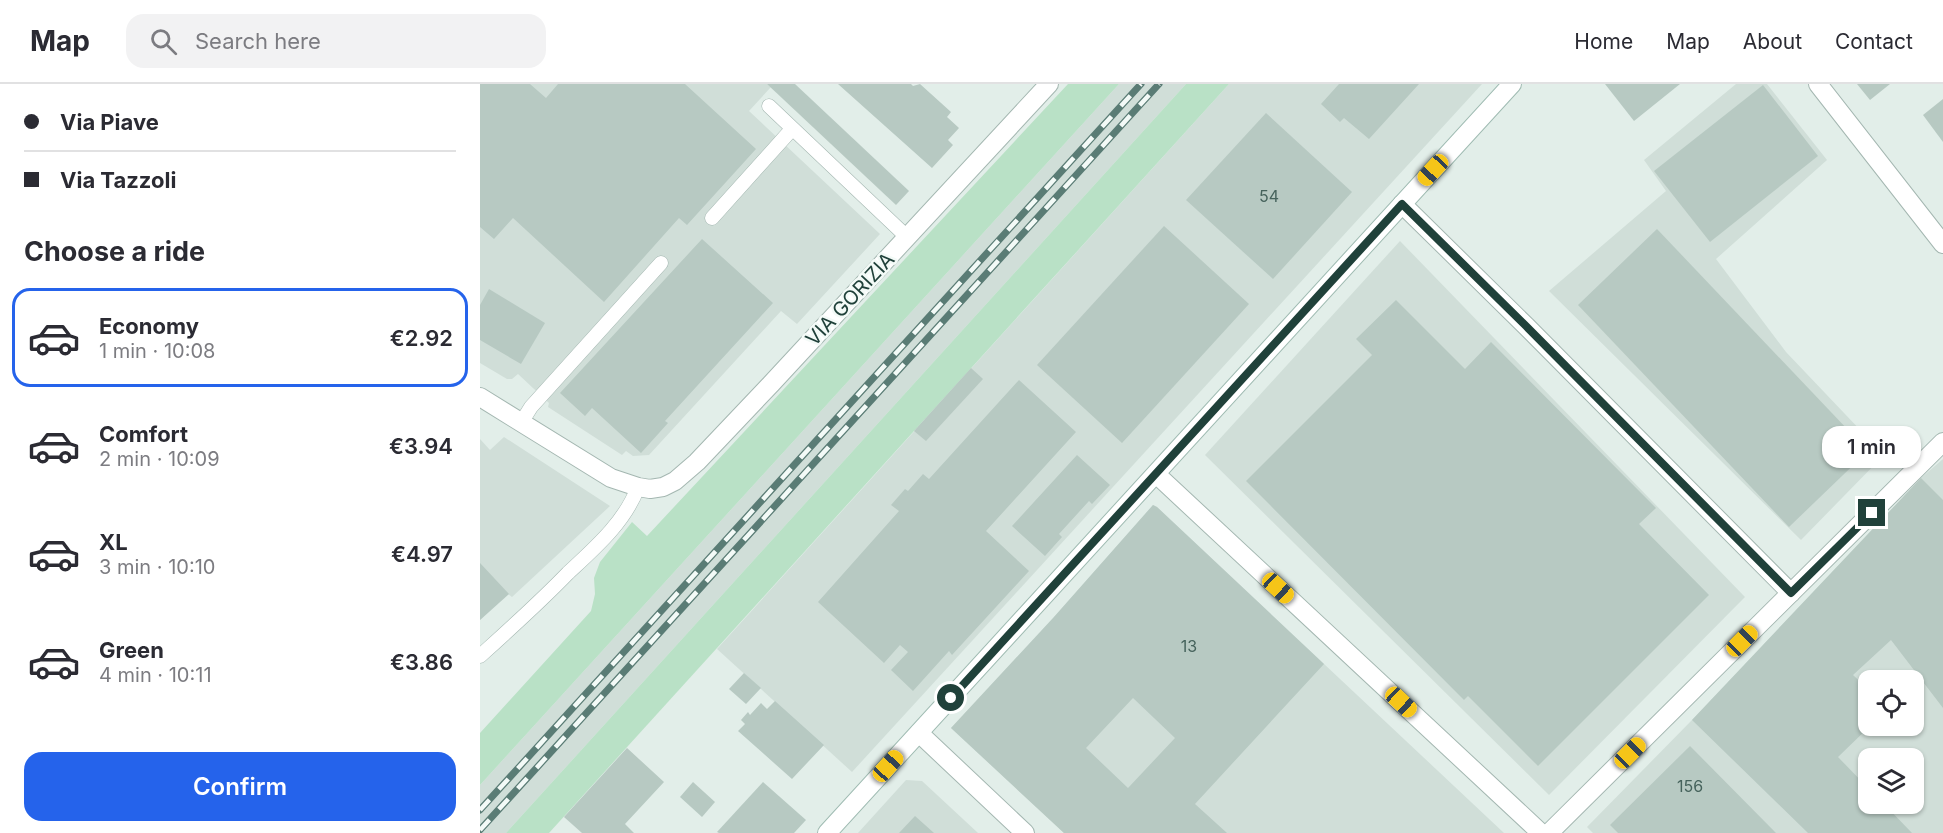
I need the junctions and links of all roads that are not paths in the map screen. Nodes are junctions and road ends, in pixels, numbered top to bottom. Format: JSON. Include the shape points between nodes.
{"nodes":[{"id":1,"x":1049,"y":84,"type":"edge"},
{"id":2,"x":1512,"y":84,"type":"edge"},
{"id":3,"x":1818,"y":84,"type":"edge"},
{"id":4,"x":769,"y":106,"type":"dead end"},
{"id":5,"x":792,"y":129,"type":"junction"},
{"id":6,"x":1402,"y":204,"type":"junction"},
{"id":7,"x":712,"y":218,"type":"dead end"},
{"id":8,"x":907,"y":237,"type":"junction"},
{"id":9,"x":1943,"y":244,"type":"edge"},
{"id":10,"x":661,"y":263,"type":"dead end"},
{"id":11,"x":480,"y":397,"type":"edge"},
{"id":12,"x":521,"y":423,"type":"junction"},
{"id":13,"x":1943,"y":442,"type":"edge"},
{"id":14,"x":1156,"y":474,"type":"junction"},
{"id":15,"x":638,"y":487,"type":"junction"},
{"id":16,"x":1791,"y":593,"type":"junction"},
{"id":17,"x":480,"y":656,"type":"edge"},
{"id":18,"x":919,"y":733,"type":"junction"},
{"id":19,"x":827,"y":833,"type":"edge"},
{"id":20,"x":1025,"y":833,"type":"edge"},
{"id":21,"x":1541,"y":833,"type":"edge"},
{"id":22,"x":1549,"y":833,"type":"edge"}],
"edges":[{"from":1,"to":8,"type":"street","name":"VIA GORIZIA"},
{"from":2,"to":6,"type":"street"},
{"from":3,"to":9,"type":"street"},
{"from":4,"to":5,"type":"lane"},
{"from":5,"to":7,"type":"lane"},
{"from":5,"to":8,"type":"lane"},
{"from":6,"to":14,"type":"street"},
{"from":6,"to":16,"type":"street"},
{"from":8,"to":15,"type":"street","name":"VIA GORIZIA","via":[[685,474],[663,487]]},
{"from":10,"to":12,"type":"lane","via":[[531,407]]},
{"from":11,"to":12,"type":"street"},
{"from":12,"to":15,"type":"street","via":[[596,471]]},
{"from":13,"to":16,"type":"street"},
{"from":14,"to":18,"type":"street"},
{"from":14,"to":21,"type":"street"},
{"from":15,"to":17,"type":"lane","via":[[612,529]]},
{"from":16,"to":22,"type":"street"},
{"from":18,"to":19,"type":"street"},
{"from":18,"to":20,"type":"street"}]}
